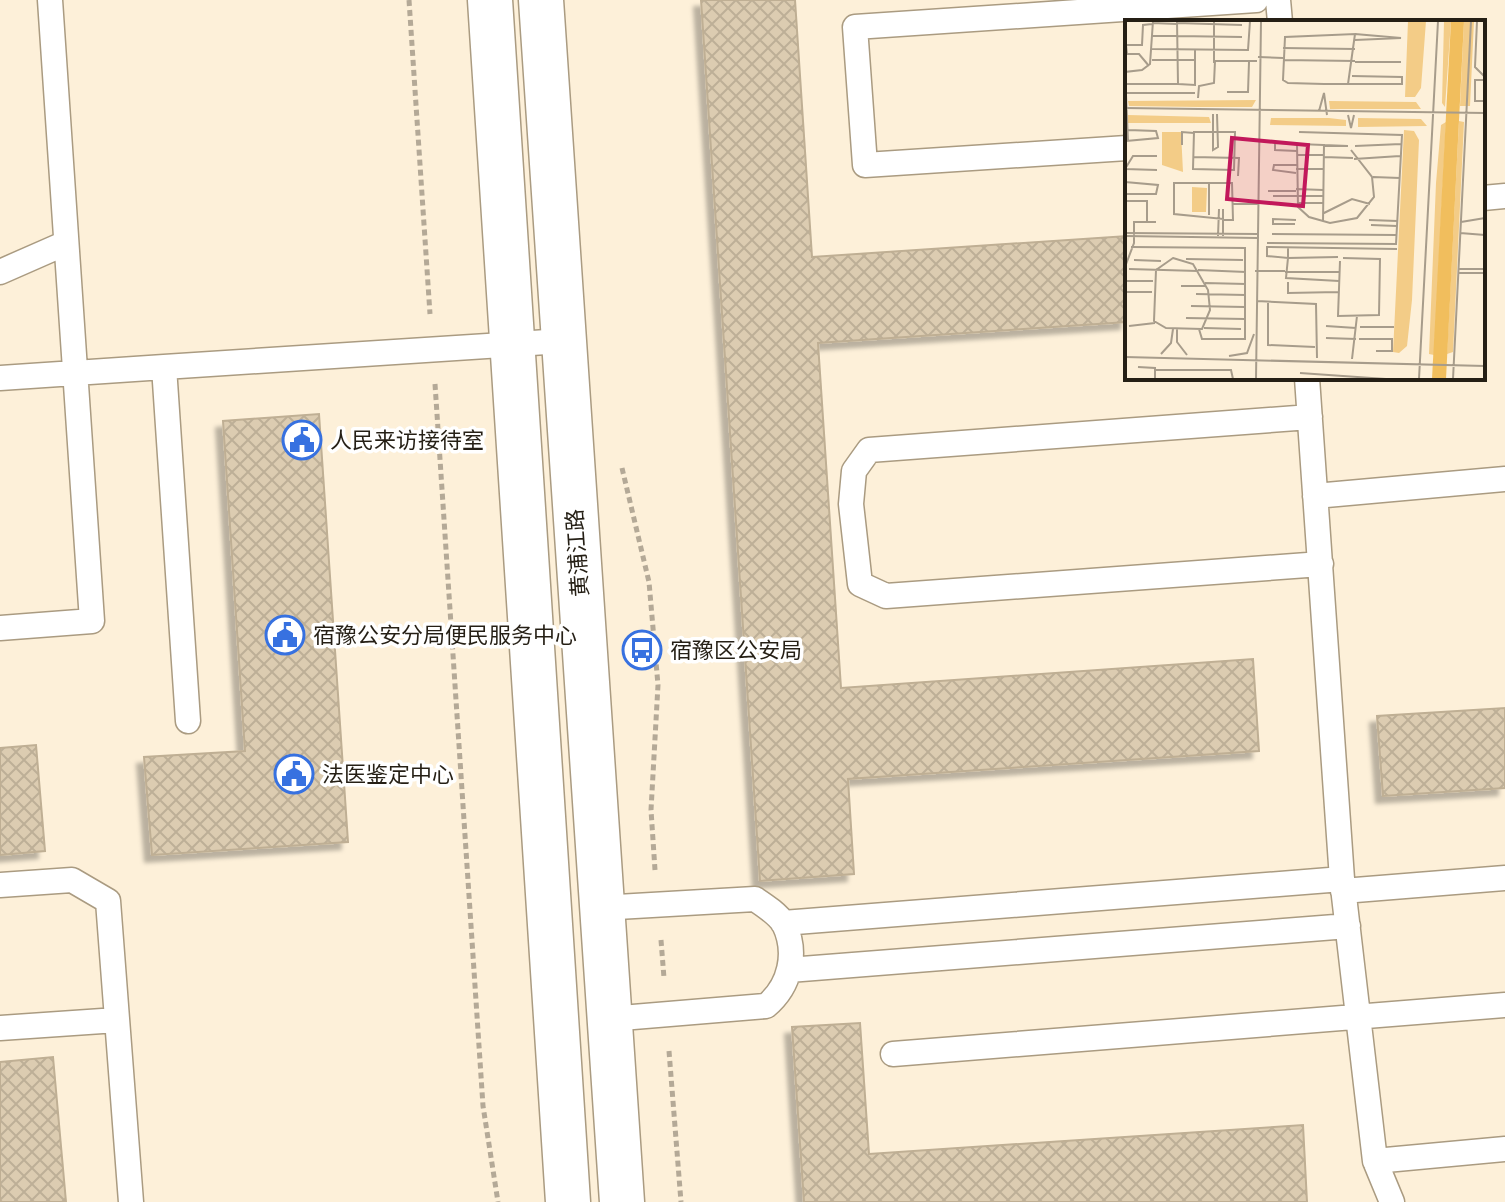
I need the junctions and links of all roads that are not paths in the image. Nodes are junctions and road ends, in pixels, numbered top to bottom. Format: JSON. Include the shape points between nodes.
{"nodes":[{"id":1,"x":50,"y":0,"type":"edge"},
{"id":2,"x":490,"y":0,"type":"edge"},
{"id":3,"x":541,"y":0,"type":"edge"},
{"id":4,"x":1256,"y":0,"type":"edge"},
{"id":5,"x":1278,"y":0,"type":"edge"},
{"id":6,"x":1280,"y":20,"type":"edge"},
{"id":7,"x":1125,"y":148,"type":"edge"},
{"id":8,"x":1505,"y":196,"type":"edge"},
{"id":9,"x":1485,"y":198,"type":"edge"},
{"id":10,"x":66,"y":243,"type":"junction"},
{"id":11,"x":0,"y":272,"type":"edge"},
{"id":12,"x":563,"y":341,"type":"junction"},
{"id":13,"x":512,"y":345,"type":"junction"},
{"id":14,"x":164,"y":367,"type":"junction"},
{"id":15,"x":75,"y":374,"type":"junction"},
{"id":16,"x":0,"y":378,"type":"edge"},
{"id":17,"x":1307,"y":380,"type":"edge"},
{"id":18,"x":1310,"y":417,"type":"junction"},
{"id":19,"x":1505,"y":479,"type":"edge"},
{"id":20,"x":1315,"y":496,"type":"junction"},
{"id":21,"x":1321,"y":564,"type":"junction"},
{"id":22,"x":0,"y":628,"type":"edge"},
{"id":23,"x":188,"y":721,"type":"dead end"},
{"id":24,"x":1505,"y":878,"type":"edge"},
{"id":25,"x":0,"y":885,"type":"edge"},
{"id":26,"x":1343,"y":885,"type":"junction"},
{"id":27,"x":600,"y":908,"type":"junction"},
{"id":28,"x":783,"y":923,"type":"junction"},
{"id":29,"x":1348,"y":926,"type":"junction"},
{"id":30,"x":789,"y":970,"type":"junction"},
{"id":31,"x":1505,"y":1005,"type":"edge"},
{"id":32,"x":1358,"y":1016,"type":"junction"},
{"id":33,"x":609,"y":1019,"type":"junction"},
{"id":34,"x":117,"y":1020,"type":"junction"},
{"id":35,"x":0,"y":1028,"type":"edge"},
{"id":36,"x":893,"y":1054,"type":"dead end"},
{"id":37,"x":1505,"y":1149,"type":"edge"},
{"id":38,"x":1375,"y":1161,"type":"junction"},
{"id":39,"x":131,"y":1202,"type":"edge"},
{"id":40,"x":568,"y":1202,"type":"edge"},
{"id":41,"x":622,"y":1202,"type":"edge"},
{"id":42,"x":1392,"y":1202,"type":"edge"}],
"edges":[{"from":1,"to":10,"type":"lane"},
{"from":2,"to":13,"type":"street"},
{"from":3,"to":12,"type":"street","name":"黄浦江路"},
{"from":4,"to":7,"type":"lane","via":[[855,27],[865,165]]},
{"from":5,"to":6,"type":"lane"},
{"from":8,"to":9,"type":"lane"},
{"from":10,"to":11,"type":"lane"},
{"from":10,"to":15,"type":"lane"},
{"from":12,"to":13,"type":"lane"},
{"from":12,"to":27,"type":"street","name":"黄浦江路"},
{"from":13,"to":14,"type":"lane"},
{"from":13,"to":40,"type":"street"},
{"from":14,"to":15,"type":"lane"},
{"from":14,"to":23,"type":"lane"},
{"from":15,"to":16,"type":"lane"},
{"from":15,"to":22,"type":"lane","via":[[92,621]]},
{"from":17,"to":18,"type":"lane"},
{"from":18,"to":20,"type":"lane"},
{"from":18,"to":21,"type":"lane","via":[[869,450],[854,471],[854,555],[860,584],[886,596]]},
{"from":19,"to":20,"type":"lane"},
{"from":20,"to":21,"type":"lane"},
{"from":21,"to":26,"type":"lane"},
{"from":24,"to":26,"type":"lane"},
{"from":25,"to":34,"type":"lane","via":[[72,880],[108,901]]},
{"from":26,"to":28,"type":"lane"},
{"from":26,"to":29,"type":"lane"},
{"from":27,"to":28,"type":"lane","via":[[755,899]]},
{"from":27,"to":33,"type":"street","name":"黄浦江路"},
{"from":28,"to":30,"type":"lane","via":[[791,954]]},
{"from":29,"to":30,"type":"lane"},
{"from":29,"to":32,"type":"lane"},
{"from":30,"to":33,"type":"lane","via":[[787,982],[766,1006]]},
{"from":31,"to":32,"type":"lane"},
{"from":32,"to":36,"type":"lane"},
{"from":32,"to":38,"type":"lane"},
{"from":33,"to":41,"type":"street","name":"黄浦江路"},
{"from":34,"to":35,"type":"lane"},
{"from":34,"to":39,"type":"lane"},
{"from":37,"to":38,"type":"lane"},
{"from":38,"to":42,"type":"lane"}]}
